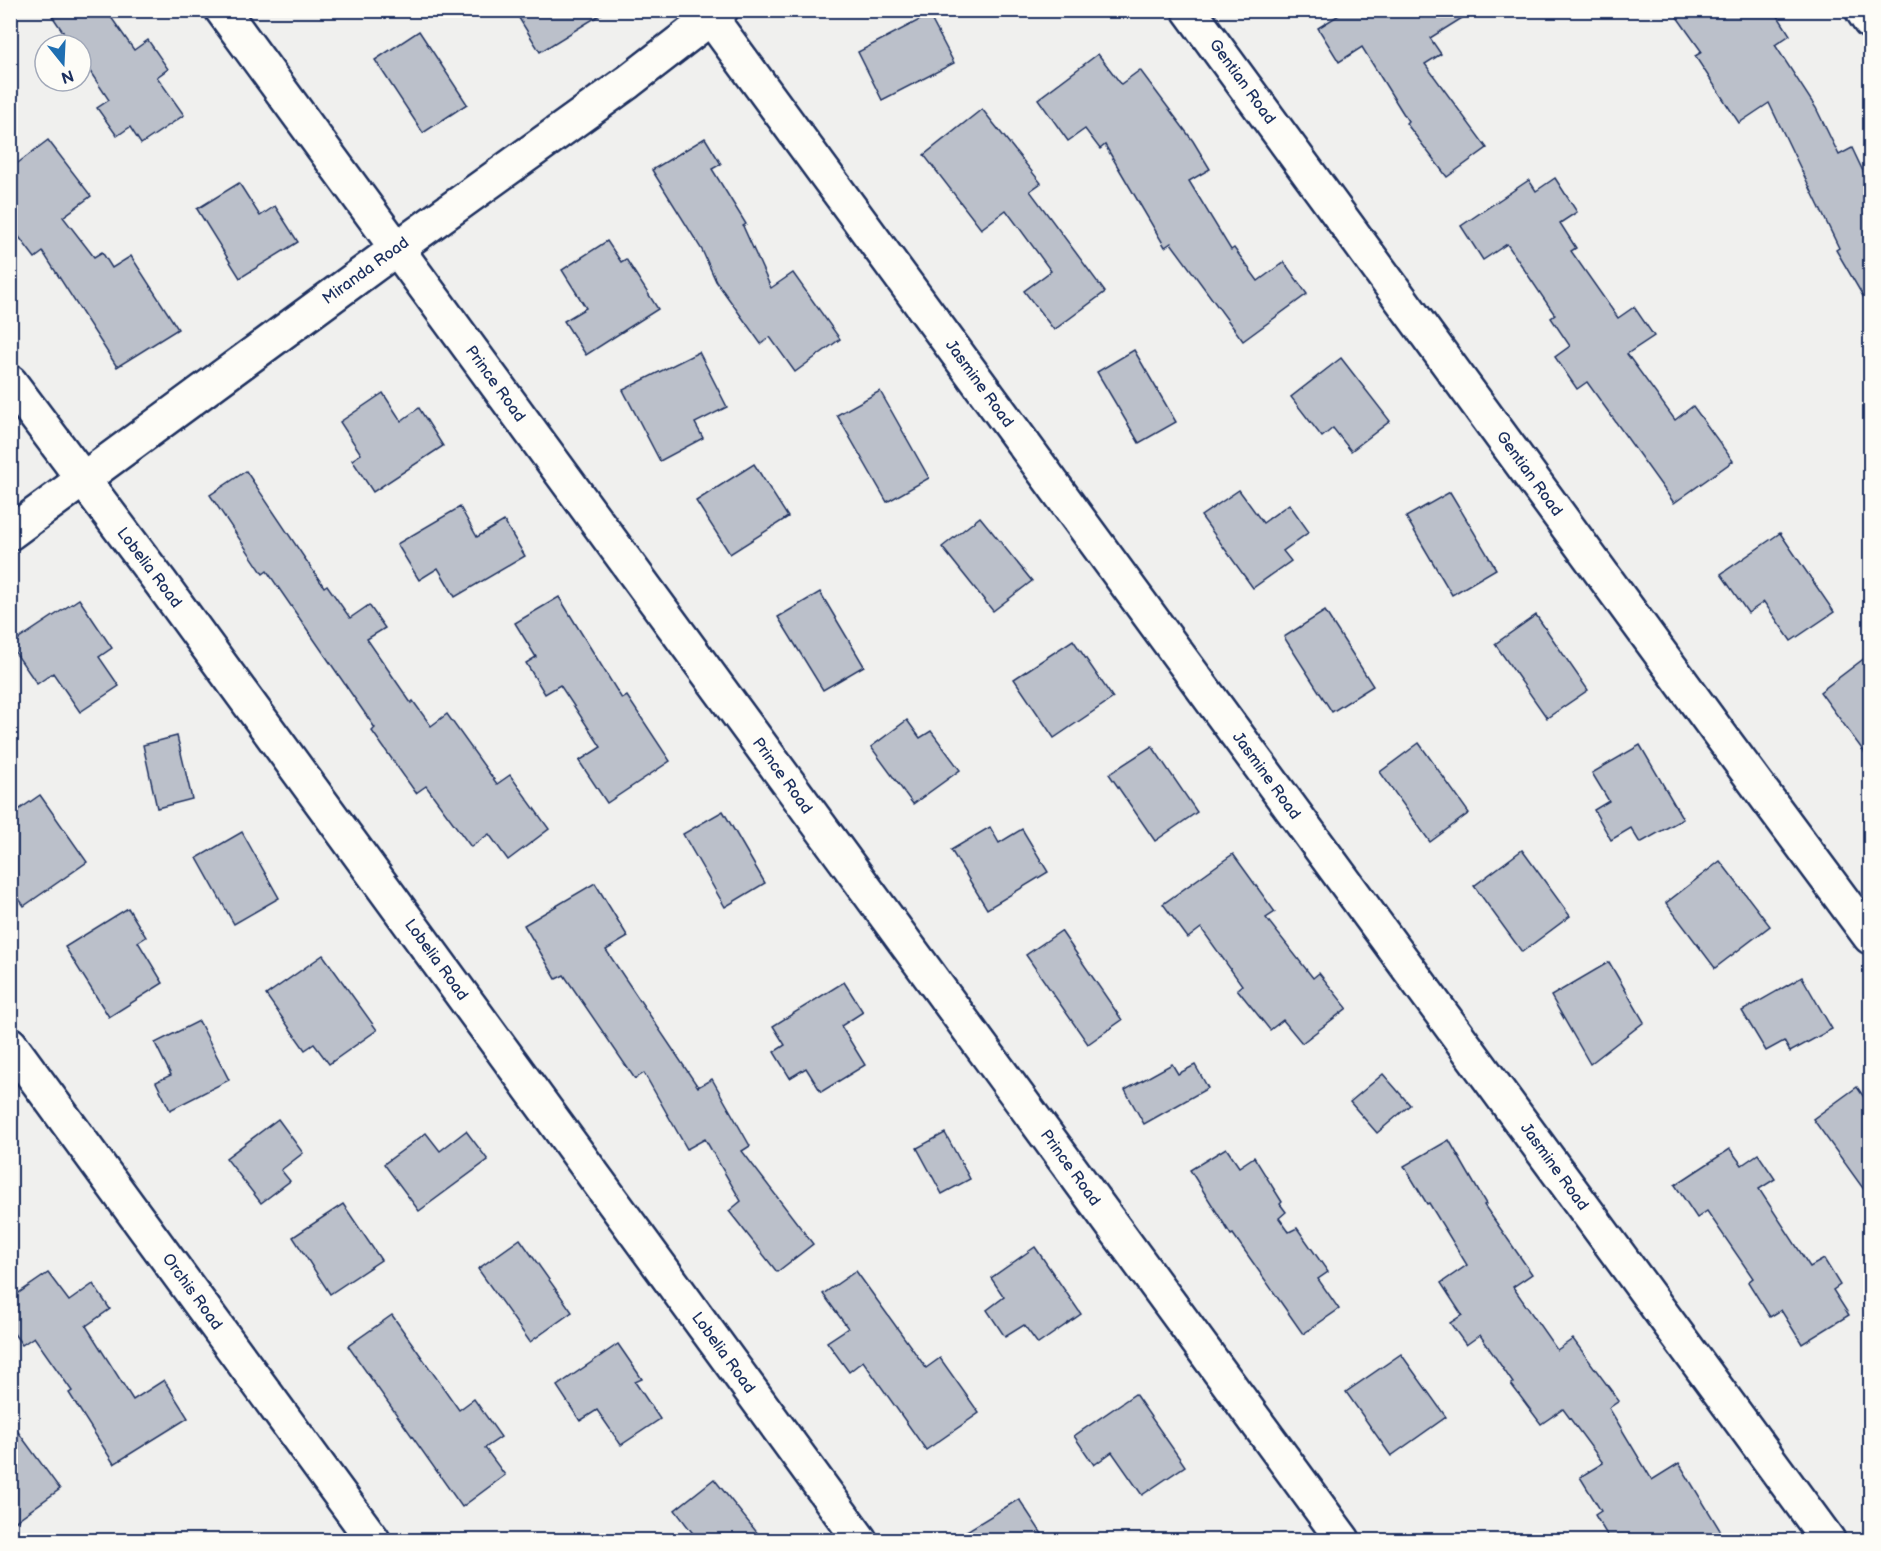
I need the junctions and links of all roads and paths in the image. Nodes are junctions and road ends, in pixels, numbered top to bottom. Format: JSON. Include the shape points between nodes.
{"nodes":[{"id":1,"x":222,"y":10,"type":"edge"},
{"id":2,"x":1189,"y":10,"type":"edge"},
{"id":3,"x":1862,"y":10,"type":"edge"},
{"id":4,"x":712,"y":13,"type":"edge"},
{"id":5,"x":1870,"y":22,"type":"edge"},
{"id":6,"x":396,"y":249,"type":"junction"},
{"id":7,"x":10,"y":382,"type":"edge"},
{"id":8,"x":83,"y":479,"type":"junction"},
{"id":9,"x":10,"y":533,"type":"edge"},
{"id":10,"x":1870,"y":937,"type":"edge"},
{"id":11,"x":10,"y":1044,"type":"edge"},
{"id":12,"x":373,"y":1540,"type":"edge"},
{"id":13,"x":860,"y":1540,"type":"edge"},
{"id":14,"x":1343,"y":1540,"type":"edge"},
{"id":15,"x":1828,"y":1540,"type":"edge"}],
"edges":[{"from":1,"to":6,"type":"street","name":"Prince Road"},
{"from":2,"to":10,"type":"street","name":"Gentian Road"},
{"from":3,"to":5,"type":"street"},
{"from":4,"to":6,"type":"street","name":"Miranda Road","via":[[628,82]]},
{"from":4,"to":15,"type":"street","name":"Jasmine Road"},
{"from":6,"to":8,"type":"street","name":"Miranda Road"},
{"from":6,"to":14,"type":"street","name":"Prince Road"},
{"from":7,"to":8,"type":"street","name":"Lobelia Road"},
{"from":8,"to":9,"type":"street","name":"Miranda Road"},
{"from":8,"to":13,"type":"street","name":"Lobelia Road"},
{"from":11,"to":12,"type":"street","name":"Orchis Road"}]}
